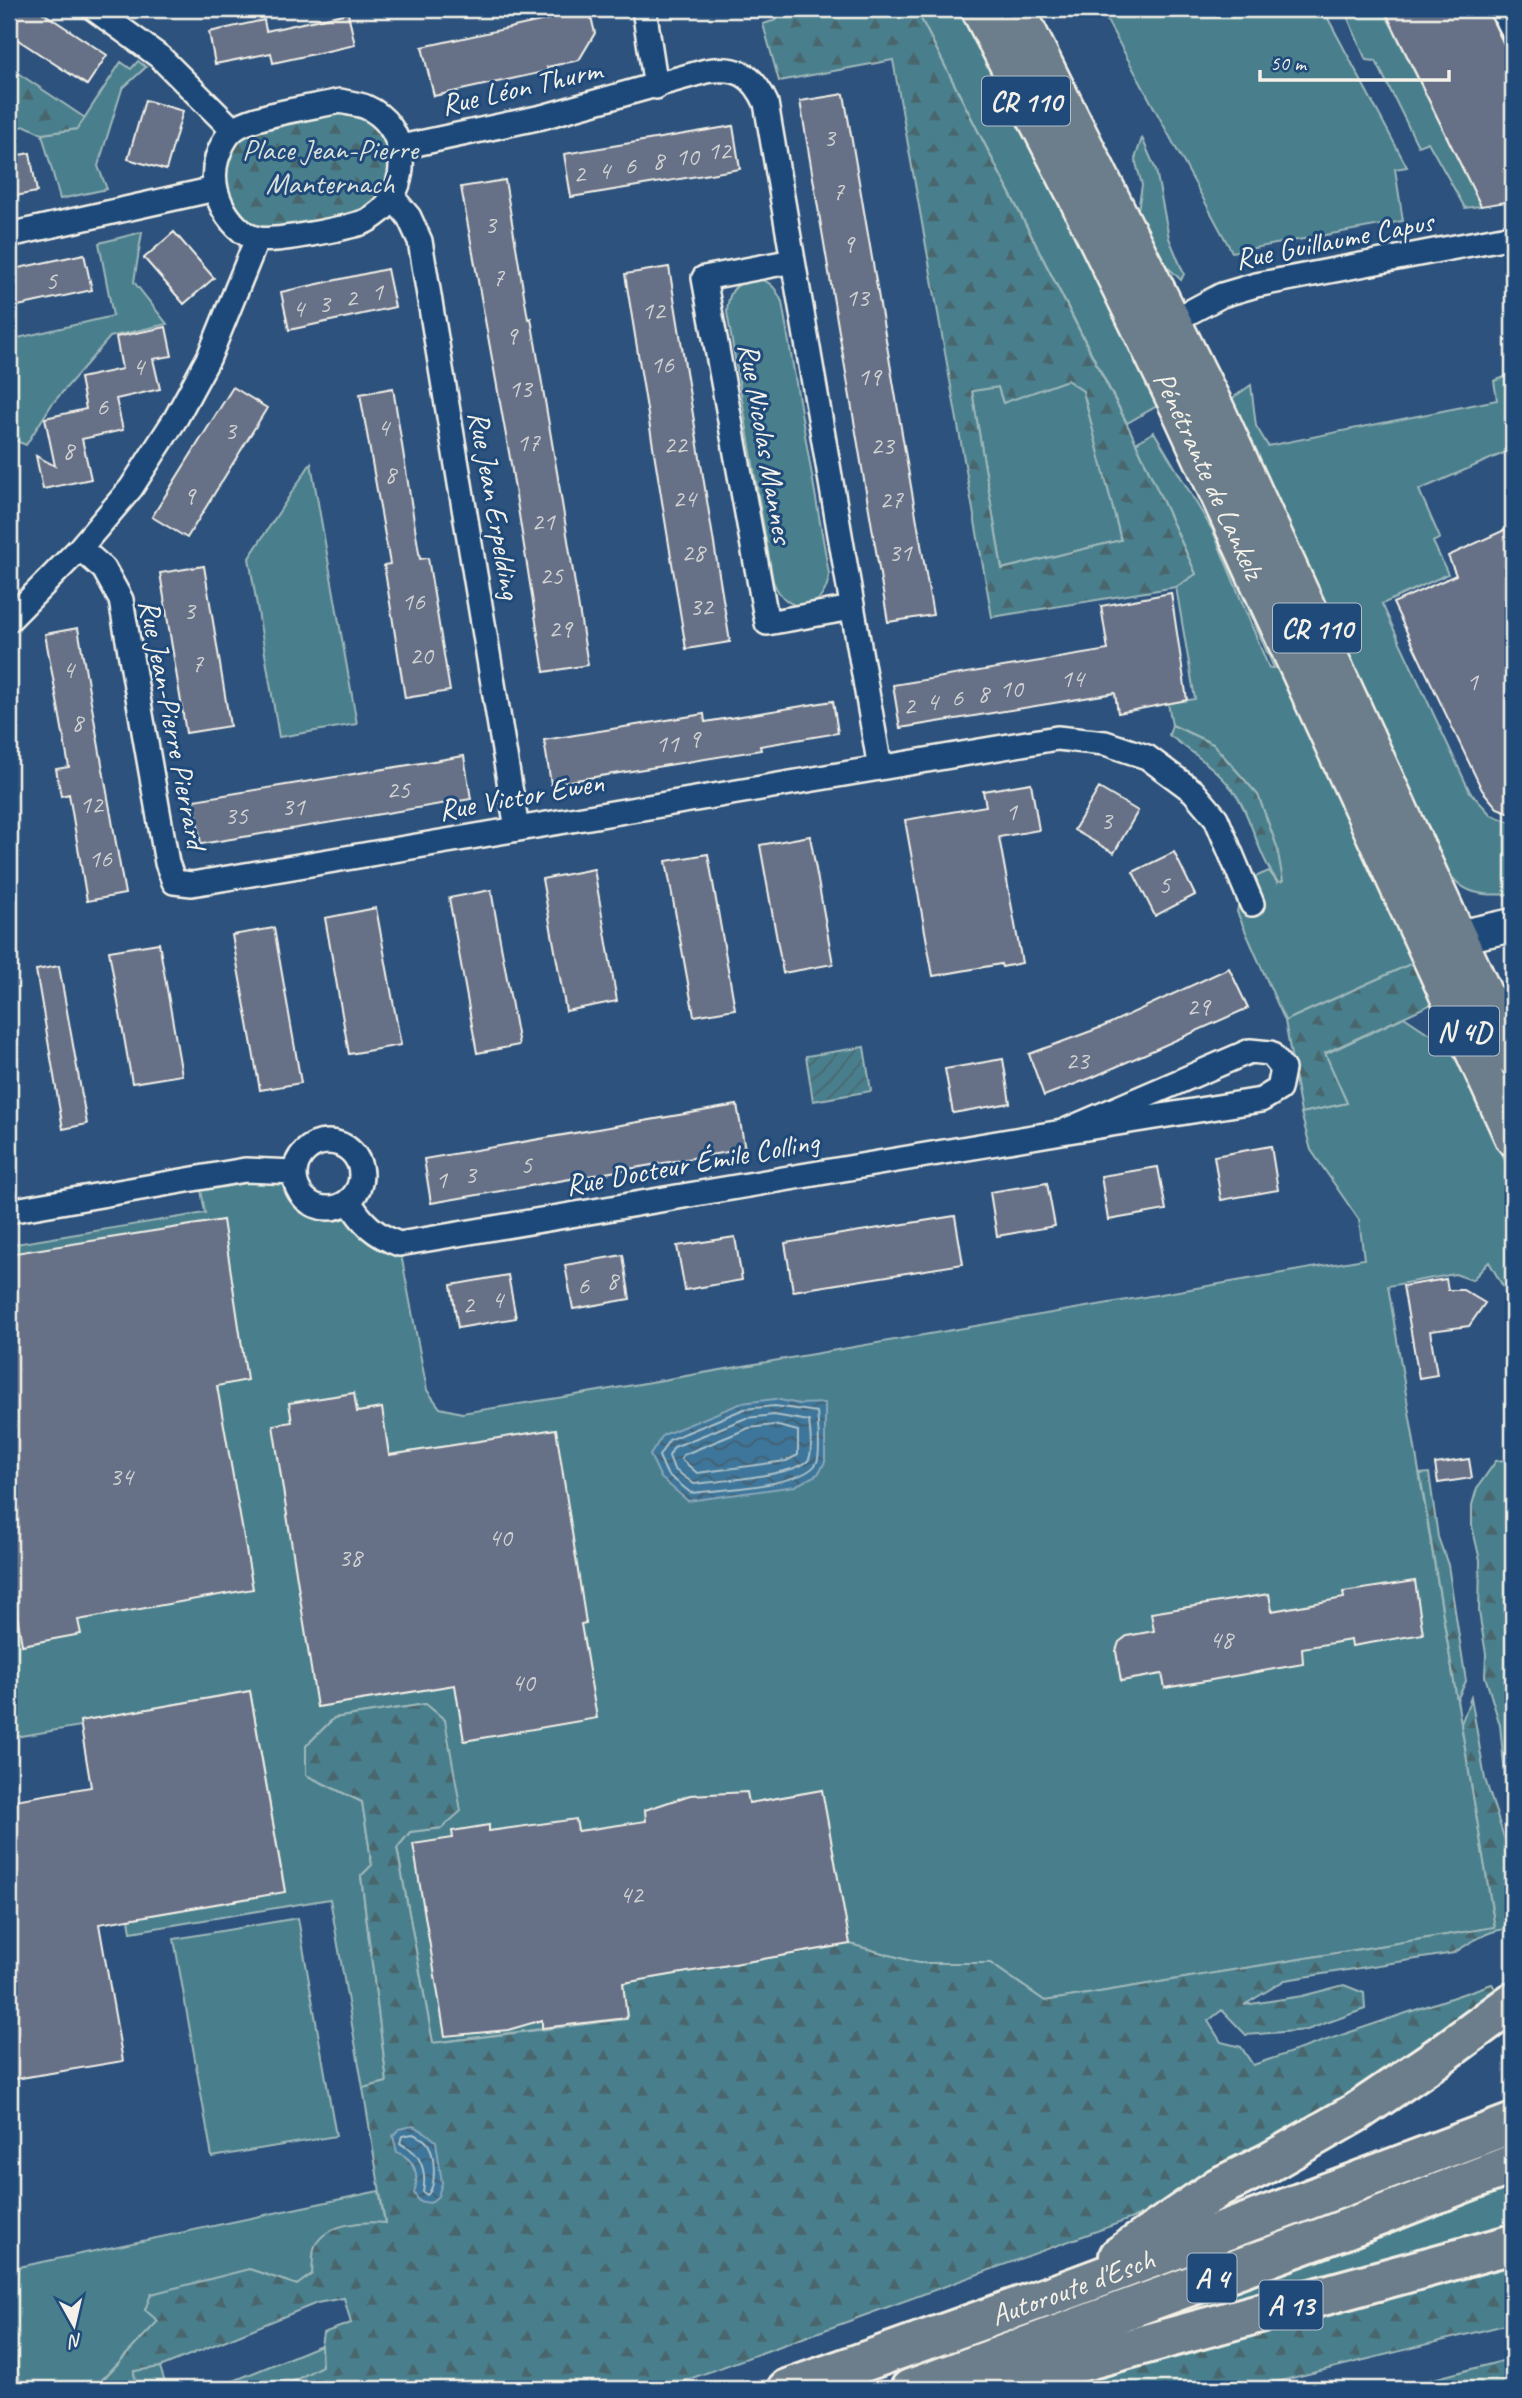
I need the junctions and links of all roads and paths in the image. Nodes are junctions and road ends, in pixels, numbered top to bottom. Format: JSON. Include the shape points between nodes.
{"nodes":[{"id":1,"x":94,"y":9,"type":"edge"},
{"id":2,"x":644,"y":9,"type":"edge"},
{"id":3,"x":979,"y":9,"type":"edge"},
{"id":4,"x":1017,"y":9,"type":"edge"},
{"id":5,"x":1502,"y":9,"type":"edge"},
{"id":6,"x":1513,"y":30,"type":"edge"},
{"id":7,"x":656,"y":87,"type":"junction"},
{"id":8,"x":233,"y":130,"type":"junction"},
{"id":9,"x":401,"y":147,"type":"junction"},
{"id":10,"x":215,"y":189,"type":"junction"},
{"id":11,"x":393,"y":198,"type":"junction"},
{"id":12,"x":9,"y":235,"type":"edge"},
{"id":13,"x":1513,"y":236,"type":"edge"},
{"id":14,"x":257,"y":239,"type":"junction"},
{"id":15,"x":793,"y":261,"type":"junction"},
{"id":16,"x":1158,"y":328,"type":"junction"},
{"id":17,"x":80,"y":548,"type":"junction"},
{"id":18,"x":852,"y":608,"type":"junction"},
{"id":19,"x":9,"y":620,"type":"edge"},
{"id":20,"x":880,"y":768,"type":"junction"},
{"id":21,"x":517,"y":829,"type":"junction"},
{"id":22,"x":173,"y":882,"type":"joint"},
{"id":23,"x":1252,"y":904,"type":"dead end"},
{"id":24,"x":1513,"y":926,"type":"edge"},
{"id":25,"x":1443,"y":944,"type":"junction"},
{"id":26,"x":1513,"y":1057,"type":"edge"},
{"id":27,"x":1062,"y":1132,"type":"junction"},
{"id":28,"x":1513,"y":1138,"type":"edge"},
{"id":29,"x":295,"y":1172,"type":"junction"},
{"id":30,"x":349,"y":1201,"type":"junction"},
{"id":31,"x":9,"y":1211,"type":"edge"},
{"id":32,"x":1513,"y":2002,"type":"edge"},
{"id":33,"x":1513,"y":2123,"type":"edge"},
{"id":34,"x":1513,"y":2164,"type":"edge"},
{"id":35,"x":1513,"y":2244,"type":"edge"},
{"id":36,"x":1072,"y":2288,"type":"junction"},
{"id":37,"x":787,"y":2389,"type":"edge"},
{"id":38,"x":910,"y":2389,"type":"edge"},
{"id":39,"x":933,"y":2389,"type":"edge"}],
"edges":[{"from":1,"to":8,"type":"street","via":[[160,57]]},
{"from":2,"to":7,"type":"street"},
{"from":3,"to":16,"type":"main road","name":"Pénétrante de Lankelz","number":"CR 110","via":[[1074,193]]},
{"from":4,"to":16,"type":"main road","name":"Pénétrante de Lankelz","number":"CR 110"},
{"from":5,"to":6,"type":"street"},
{"from":7,"to":9,"type":"street","name":"Rue Léon Thurm"},
{"from":7,"to":15,"type":"street","name":"Rue Nicolas Mannes","via":[[724,68],[748,76],[759,87],[766,103]]},
{"from":8,"to":9,"type":"street","via":[[252,120],[340,101],[367,107],[388,124]]},
{"from":8,"to":10,"type":"street","via":[[214,168]]},
{"from":9,"to":11,"type":"street","via":[[402,174]]},
{"from":10,"to":12,"type":"street"},
{"from":10,"to":14,"type":"street","via":[[237,227]]},
{"from":11,"to":14,"type":"street","via":[[365,222],[277,240]]},
{"from":11,"to":21,"type":"street","name":"Rue Jean Erpelding","via":[[420,241]]},
{"from":13,"to":16,"type":"street","name":"Rue Guillaume Capus","via":[[1256,285],[1222,295]]},
{"from":14,"to":17,"type":"street","via":[[209,357],[176,418],[131,488]]},
{"from":15,"to":18,"type":"street","name":"Rue Nicolas Mannes"},
{"from":15,"to":18,"type":"street","name":"Rue Nicolas Mannes","via":[[704,278],[767,623]]},
{"from":16,"to":25,"type":"main road","name":"Pénétrante de Lankelz","number":"CR 110","via":[[1329,735]]},
{"from":16,"to":25,"type":"main road","name":"Pénétrante de Lankelz","number":"CR 110","via":[[1222,420]]},
{"from":17,"to":19,"type":"street"},
{"from":17,"to":22,"type":"street","name":"Rue Jean-Pierre Pierrard","via":[[104,569],[121,600]]},
{"from":18,"to":20,"type":"street","name":"Rue Nicolas Mannes"},
{"from":20,"to":21,"type":"street","name":"Rue Victor Ewen"},
{"from":20,"to":23,"type":"street","name":"Rue Victor Ewen","via":[[1057,738],[1105,743],[1147,757],[1193,791],[1216,818]]},
{"from":21,"to":22,"type":"street","name":"Rue Victor Ewen","via":[[192,884]]},
{"from":24,"to":25,"type":"main road"},
{"from":25,"to":26,"type":"main road","name":"Pénétrante de Lankelz","number":"N 4D"},
{"from":25,"to":28,"type":"main road","name":"Pénétrante de Lankelz","number":"N 4D"},
{"from":27,"to":27,"type":"street","name":"Rue Docteur Émile Colling","via":[[1261,1100],[1279,1089],[1283,1069],[1270,1053],[1250,1051]]},
{"from":27,"to":30,"type":"street","name":"Rue Docteur Émile Colling","via":[[399,1244],[379,1237],[361,1221]]},
{"from":29,"to":30,"type":"street","via":[[300,1194],[318,1207],[340,1207]]},
{"from":29,"to":30,"type":"street","via":[[303,1153],[312,1146],[334,1142],[344,1146],[353,1152],[362,1172],[357,1193]]},
{"from":29,"to":31,"type":"street","via":[[245,1170]]},
{"from":32,"to":36,"type":"highway","number":"A 4","via":[[1357,2112],[1219,2187]]},
{"from":33,"to":36,"type":"highway","name":"Autoroute d'Esch","number":"A 4"},
{"from":34,"to":38,"type":"highway","name":"Autoroute d'Esch","number":"A 4"},
{"from":35,"to":39,"type":"highway","number":"A 13","via":[[1069,2365]]},
{"from":36,"to":37,"type":"highway","name":"Autoroute d'Esch","number":"A 4"}]}
